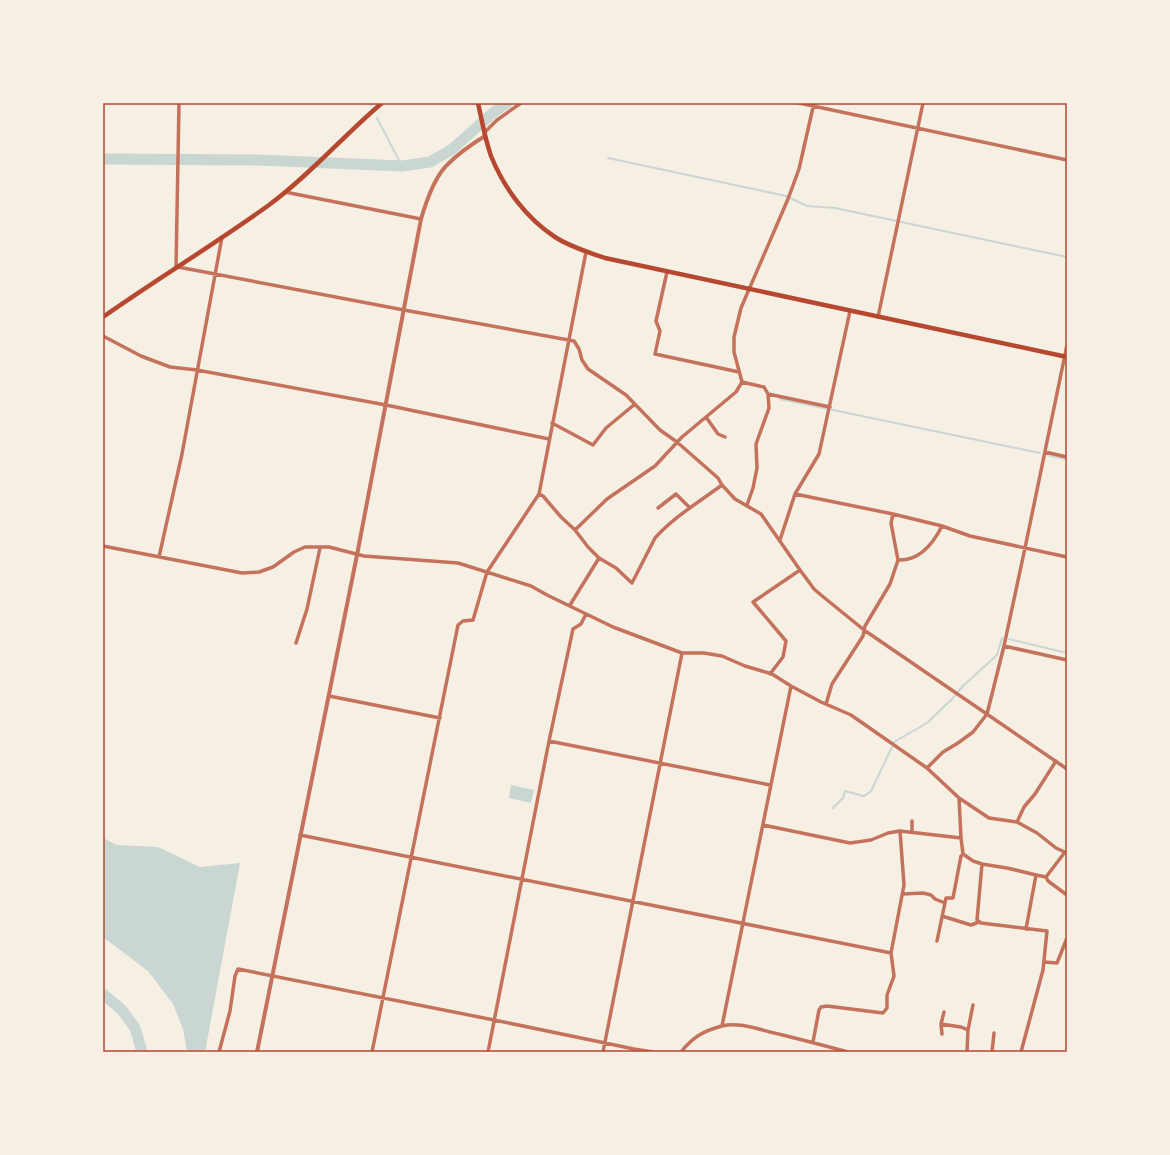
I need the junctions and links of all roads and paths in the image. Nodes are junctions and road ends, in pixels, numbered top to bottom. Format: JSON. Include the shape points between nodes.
{"nodes":[{"id":1,"x":179,"y":103,"type":"edge"},
{"id":2,"x":382,"y":103,"type":"edge"},
{"id":3,"x":478,"y":103,"type":"edge"},
{"id":4,"x":521,"y":103,"type":"edge"},
{"id":5,"x":799,"y":103,"type":"edge"},
{"id":6,"x":922,"y":103,"type":"edge"},
{"id":7,"x":814,"y":104,"type":"edge"},
{"id":8,"x":917,"y":128,"type":"junction"},
{"id":9,"x":485,"y":133,"type":"junction"},
{"id":10,"x":1067,"y":160,"type":"edge"},
{"id":11,"x":285,"y":192,"type":"junction"},
{"id":12,"x":421,"y":219,"type":"junction"},
{"id":13,"x":222,"y":237,"type":"junction"},
{"id":14,"x":586,"y":252,"type":"junction"},
{"id":15,"x":177,"y":268,"type":"junction"},
{"id":16,"x":668,"y":272,"type":"junction"},
{"id":17,"x":214,"y":274,"type":"junction"},
{"id":18,"x":750,"y":289,"type":"junction"},
{"id":19,"x":404,"y":310,"type":"junction"},
{"id":20,"x":850,"y":311,"type":"junction"},
{"id":21,"x":103,"y":317,"type":"edge"},
{"id":22,"x":878,"y":317,"type":"junction"},
{"id":23,"x":103,"y":336,"type":"edge"},
{"id":24,"x":568,"y":341,"type":"junction"},
{"id":25,"x":1067,"y":345,"type":"edge"},
{"id":26,"x":1066,"y":357,"type":"edge"},
{"id":27,"x":197,"y":370,"type":"junction"},
{"id":28,"x":740,"y":372,"type":"junction"},
{"id":29,"x":742,"y":382,"type":"junction"},
{"id":30,"x":768,"y":394,"type":"junction"},
{"id":31,"x":635,"y":404,"type":"junction"},
{"id":32,"x":386,"y":405,"type":"junction"},
{"id":33,"x":830,"y":407,"type":"junction"},
{"id":34,"x":706,"y":417,"type":"junction"},
{"id":35,"x":552,"y":422,"type":"junction"},
{"id":36,"x":725,"y":437,"type":"dead end"},
{"id":37,"x":549,"y":439,"type":"junction"},
{"id":38,"x":677,"y":442,"type":"junction"},
{"id":39,"x":1045,"y":452,"type":"junction"},
{"id":40,"x":1067,"y":457,"type":"edge"},
{"id":41,"x":722,"y":485,"type":"junction"},
{"id":42,"x":539,"y":494,"type":"junction"},
{"id":43,"x":795,"y":494,"type":"junction"},
{"id":44,"x":747,"y":505,"type":"junction"},
{"id":45,"x":658,"y":508,"type":"dead end"},
{"id":46,"x":690,"y":508,"type":"junction"},
{"id":47,"x":893,"y":514,"type":"junction"},
{"id":48,"x":942,"y":526,"type":"junction"},
{"id":49,"x":575,"y":530,"type":"junction"},
{"id":50,"x":780,"y":540,"type":"junction"},
{"id":51,"x":103,"y":546,"type":"edge"},
{"id":52,"x":320,"y":548,"type":"junction"},
{"id":53,"x":1025,"y":548,"type":"junction"},
{"id":54,"x":357,"y":555,"type":"junction"},
{"id":55,"x":159,"y":557,"type":"junction"},
{"id":56,"x":1067,"y":557,"type":"edge"},
{"id":57,"x":598,"y":558,"type":"junction"},
{"id":58,"x":898,"y":560,"type":"junction"},
{"id":59,"x":800,"y":570,"type":"junction"},
{"id":60,"x":487,"y":572,"type":"junction"},
{"id":61,"x":570,"y":605,"type":"junction"},
{"id":62,"x":586,"y":614,"type":"junction"},
{"id":63,"x":864,"y":630,"type":"junction"},
{"id":64,"x":296,"y":643,"type":"dead end"},
{"id":65,"x":1004,"y":646,"type":"junction"},
{"id":66,"x":682,"y":653,"type":"junction"},
{"id":67,"x":1067,"y":660,"type":"edge"},
{"id":68,"x":770,"y":674,"type":"junction"},
{"id":69,"x":791,"y":686,"type":"junction"},
{"id":70,"x":329,"y":696,"type":"junction"},
{"id":71,"x":826,"y":704,"type":"junction"},
{"id":72,"x":987,"y":714,"type":"junction"},
{"id":73,"x":440,"y":718,"type":"junction"},
{"id":74,"x":549,"y":741,"type":"junction"},
{"id":75,"x":1056,"y":761,"type":"junction"},
{"id":76,"x":661,"y":763,"type":"junction"},
{"id":77,"x":927,"y":768,"type":"junction"},
{"id":78,"x":1067,"y":768,"type":"edge"},
{"id":79,"x":770,"y":785,"type":"junction"},
{"id":80,"x":959,"y":798,"type":"junction"},
{"id":81,"x":912,"y":821,"type":"dead end"},
{"id":82,"x":1017,"y":822,"type":"junction"},
{"id":83,"x":763,"y":825,"type":"junction"},
{"id":84,"x":900,"y":831,"type":"junction"},
{"id":85,"x":912,"y":831,"type":"junction"},
{"id":86,"x":300,"y":835,"type":"junction"},
{"id":87,"x":961,"y":838,"type":"junction"},
{"id":88,"x":1066,"y":853,"type":"edge"},
{"id":89,"x":963,"y":854,"type":"junction"},
{"id":90,"x":412,"y":857,"type":"junction"},
{"id":91,"x":982,"y":864,"type":"junction"},
{"id":92,"x":1036,"y":875,"type":"junction"},
{"id":93,"x":1046,"y":878,"type":"junction"},
{"id":94,"x":522,"y":880,"type":"junction"},
{"id":95,"x":903,"y":894,"type":"junction"},
{"id":96,"x":1067,"y":895,"type":"edge"},
{"id":97,"x":633,"y":902,"type":"junction"},
{"id":98,"x":945,"y":903,"type":"junction"},
{"id":99,"x":942,"y":916,"type":"junction"},
{"id":100,"x":979,"y":922,"type":"junction"},
{"id":101,"x":743,"y":925,"type":"junction"},
{"id":102,"x":1026,"y":929,"type":"junction"},
{"id":103,"x":1067,"y":940,"type":"edge"},
{"id":104,"x":937,"y":941,"type":"dead end"},
{"id":105,"x":891,"y":953,"type":"junction"},
{"id":106,"x":1044,"y":962,"type":"junction"},
{"id":107,"x":272,"y":976,"type":"junction"},
{"id":108,"x":384,"y":998,"type":"junction"},
{"id":109,"x":973,"y":1006,"type":"dead end"},
{"id":110,"x":944,"y":1012,"type":"dead end"},
{"id":111,"x":494,"y":1020,"type":"junction"},
{"id":112,"x":941,"y":1024,"type":"junction"},
{"id":113,"x":722,"y":1026,"type":"junction"},
{"id":114,"x":968,"y":1030,"type":"junction"},
{"id":115,"x":994,"y":1033,"type":"dead end"},
{"id":116,"x":942,"y":1034,"type":"dead end"},
{"id":117,"x":604,"y":1042,"type":"junction"},
{"id":118,"x":813,"y":1042,"type":"junction"},
{"id":119,"x":634,"y":1051,"type":"edge"},
{"id":120,"x":219,"y":1052,"type":"edge"},
{"id":121,"x":257,"y":1052,"type":"edge"},
{"id":122,"x":372,"y":1052,"type":"edge"},
{"id":123,"x":488,"y":1052,"type":"edge"},
{"id":124,"x":603,"y":1052,"type":"edge"},
{"id":125,"x":653,"y":1052,"type":"edge"},
{"id":126,"x":681,"y":1052,"type":"edge"},
{"id":127,"x":848,"y":1052,"type":"edge"},
{"id":128,"x":967,"y":1052,"type":"edge"},
{"id":129,"x":992,"y":1052,"type":"edge"},
{"id":130,"x":1021,"y":1052,"type":"edge"}],
"edges":[{"from":1,"to":15,"type":"street"},
{"from":2,"to":11,"type":"main road"},
{"from":3,"to":9,"type":"main road"},
{"from":4,"to":9,"type":"street","via":[[497,120]]},
{"from":5,"to":7,"type":"street"},
{"from":6,"to":8,"type":"street"},
{"from":7,"to":8,"type":"street"},
{"from":7,"to":18,"type":"street","via":[[799,169]]},
{"from":8,"to":10,"type":"street"},
{"from":8,"to":22,"type":"street"},
{"from":9,"to":12,"type":"street","via":[[447,165],[432,188]]},
{"from":9,"to":14,"type":"main road","via":[[491,156],[515,200],[533,220],[555,237]]},
{"from":11,"to":12,"type":"street"},
{"from":11,"to":13,"type":"main road"},
{"from":12,"to":19,"type":"street"},
{"from":13,"to":15,"type":"main road"},
{"from":13,"to":17,"type":"street"},
{"from":14,"to":16,"type":"main road"},
{"from":14,"to":24,"type":"street"},
{"from":15,"to":17,"type":"street"},
{"from":15,"to":21,"type":"main road"},
{"from":16,"to":18,"type":"main road"},
{"from":16,"to":28,"type":"street","via":[[656,321],[660,331],[655,354]]},
{"from":17,"to":19,"type":"street"},
{"from":17,"to":27,"type":"street"},
{"from":18,"to":20,"type":"main road"},
{"from":18,"to":28,"type":"street","via":[[734,337],[734,352]]},
{"from":19,"to":24,"type":"street"},
{"from":19,"to":32,"type":"street"},
{"from":20,"to":22,"type":"main road"},
{"from":20,"to":33,"type":"street"},
{"from":22,"to":26,"type":"main road"},
{"from":23,"to":27,"type":"street","via":[[141,356],[170,367]]},
{"from":24,"to":31,"type":"street","via":[[574,341],[588,369]]},
{"from":24,"to":35,"type":"street"},
{"from":25,"to":26,"type":"street"},
{"from":26,"to":39,"type":"street"},
{"from":27,"to":32,"type":"street"},
{"from":27,"to":55,"type":"street","via":[[182,454]]},
{"from":28,"to":29,"type":"street"},
{"from":29,"to":30,"type":"street","via":[[764,387]]},
{"from":29,"to":34,"type":"street","via":[[736,392]]},
{"from":30,"to":33,"type":"street"},
{"from":30,"to":44,"type":"street","via":[[769,408],[756,444],[758,468]]},
{"from":31,"to":35,"type":"street","via":[[606,428],[593,445]]},
{"from":31,"to":38,"type":"street","via":[[660,430]]},
{"from":32,"to":37,"type":"street"},
{"from":32,"to":54,"type":"street"},
{"from":33,"to":43,"type":"street","via":[[819,454]]},
{"from":34,"to":36,"type":"street","via":[[718,434]]},
{"from":34,"to":38,"type":"street"},
{"from":35,"to":37,"type":"street"},
{"from":37,"to":42,"type":"street"},
{"from":38,"to":41,"type":"street","via":[[718,478]]},
{"from":38,"to":49,"type":"street","via":[[655,466],[607,499]]},
{"from":39,"to":40,"type":"street"},
{"from":39,"to":53,"type":"street"},
{"from":41,"to":44,"type":"street","via":[[735,499]]},
{"from":41,"to":46,"type":"street"},
{"from":42,"to":49,"type":"street"},
{"from":42,"to":60,"type":"street"},
{"from":43,"to":47,"type":"street"},
{"from":43,"to":50,"type":"street"},
{"from":44,"to":50,"type":"street","via":[[761,514]]},
{"from":45,"to":46,"type":"street","via":[[676,494]]},
{"from":46,"to":57,"type":"street","via":[[655,538],[632,583],[616,568]]},
{"from":47,"to":48,"type":"street"},
{"from":47,"to":58,"type":"street","via":[[891,523]]},
{"from":48,"to":53,"type":"street","via":[[970,536]]},
{"from":48,"to":58,"type":"street","via":[[931,544],[916,557]]},
{"from":49,"to":57,"type":"street"},
{"from":50,"to":59,"type":"street"},
{"from":51,"to":55,"type":"street"},
{"from":52,"to":54,"type":"street","via":[[329,547]]},
{"from":52,"to":55,"type":"street","via":[[305,547],[273,567],[259,572],[242,573]]},
{"from":52,"to":64,"type":"street","via":[[308,609]]},
{"from":53,"to":56,"type":"street"},
{"from":53,"to":65,"type":"street"},
{"from":54,"to":60,"type":"street","via":[[394,560],[458,563]]},
{"from":54,"to":70,"type":"street"},
{"from":57,"to":61,"type":"street"},
{"from":58,"to":63,"type":"street","via":[[890,584]]},
{"from":59,"to":63,"type":"street","via":[[814,589]]},
{"from":59,"to":68,"type":"street","via":[[753,602],[786,641],[783,657]]},
{"from":60,"to":61,"type":"street","via":[[531,586]]},
{"from":60,"to":73,"type":"street","via":[[473,620],[463,621],[458,625]]},
{"from":61,"to":62,"type":"street"},
{"from":62,"to":66,"type":"street"},
{"from":62,"to":74,"type":"street","via":[[581,624],[573,629]]},
{"from":63,"to":71,"type":"street","via":[[863,636],[832,684]]},
{"from":63,"to":72,"type":"street"},
{"from":65,"to":67,"type":"street"},
{"from":65,"to":72,"type":"street"},
{"from":66,"to":68,"type":"street","via":[[722,656]]},
{"from":66,"to":76,"type":"street"},
{"from":68,"to":69,"type":"street"},
{"from":69,"to":71,"type":"street"},
{"from":69,"to":79,"type":"street"},
{"from":70,"to":73,"type":"street"},
{"from":70,"to":86,"type":"street"},
{"from":71,"to":77,"type":"street","via":[[851,715]]},
{"from":72,"to":75,"type":"street"},
{"from":72,"to":77,"type":"street","via":[[973,732],[943,752]]},
{"from":73,"to":90,"type":"street"},
{"from":74,"to":76,"type":"street"},
{"from":74,"to":94,"type":"street"},
{"from":75,"to":78,"type":"street"},
{"from":75,"to":82,"type":"street"},
{"from":76,"to":79,"type":"street"},
{"from":76,"to":97,"type":"street"},
{"from":77,"to":80,"type":"street"},
{"from":79,"to":83,"type":"street"},
{"from":80,"to":82,"type":"street","via":[[989,818]]},
{"from":80,"to":87,"type":"street"},
{"from":81,"to":85,"type":"street"},
{"from":82,"to":88,"type":"street"},
{"from":83,"to":84,"type":"street","via":[[850,843]]},
{"from":83,"to":101,"type":"street"},
{"from":84,"to":85,"type":"street"},
{"from":84,"to":95,"type":"street"},
{"from":85,"to":87,"type":"street"},
{"from":86,"to":90,"type":"street"},
{"from":86,"to":107,"type":"street"},
{"from":87,"to":89,"type":"street"},
{"from":88,"to":93,"type":"street"},
{"from":89,"to":91,"type":"street"},
{"from":89,"to":98,"type":"street","via":[[953,898],[946,898]]},
{"from":90,"to":94,"type":"street"},
{"from":90,"to":108,"type":"street"},
{"from":91,"to":92,"type":"street"},
{"from":91,"to":100,"type":"street","via":[[977,920]]},
{"from":92,"to":93,"type":"street"},
{"from":92,"to":102,"type":"street"},
{"from":93,"to":96,"type":"street"},
{"from":94,"to":97,"type":"street"},
{"from":94,"to":111,"type":"street"},
{"from":95,"to":98,"type":"street","via":[[923,893]]},
{"from":95,"to":105,"type":"street"},
{"from":97,"to":101,"type":"street"},
{"from":97,"to":117,"type":"street"},
{"from":98,"to":99,"type":"street"},
{"from":99,"to":100,"type":"street","via":[[971,925]]},
{"from":99,"to":104,"type":"street"},
{"from":100,"to":102,"type":"street"},
{"from":101,"to":105,"type":"street"},
{"from":101,"to":113,"type":"street"},
{"from":102,"to":106,"type":"street","via":[[1047,931]]},
{"from":103,"to":106,"type":"street","via":[[1057,964]]},
{"from":105,"to":118,"type":"street","via":[[894,976],[883,1012],[821,1007]]},
{"from":106,"to":130,"type":"street"},
{"from":107,"to":108,"type":"street"},
{"from":107,"to":120,"type":"street","via":[[238,969]]},
{"from":107,"to":121,"type":"street"},
{"from":108,"to":111,"type":"street"},
{"from":108,"to":122,"type":"street"},
{"from":109,"to":114,"type":"street"},
{"from":110,"to":112,"type":"street"},
{"from":111,"to":117,"type":"street"},
{"from":111,"to":123,"type":"street"},
{"from":112,"to":114,"type":"street"},
{"from":112,"to":116,"type":"street"},
{"from":113,"to":118,"type":"street","via":[[748,1026]]},
{"from":113,"to":126,"type":"street","via":[[696,1036]]},
{"from":114,"to":128,"type":"street"},
{"from":115,"to":129,"type":"street"},
{"from":117,"to":119,"type":"street"},
{"from":117,"to":124,"type":"street"},
{"from":118,"to":127,"type":"street"},
{"from":119,"to":125,"type":"street"}]}
